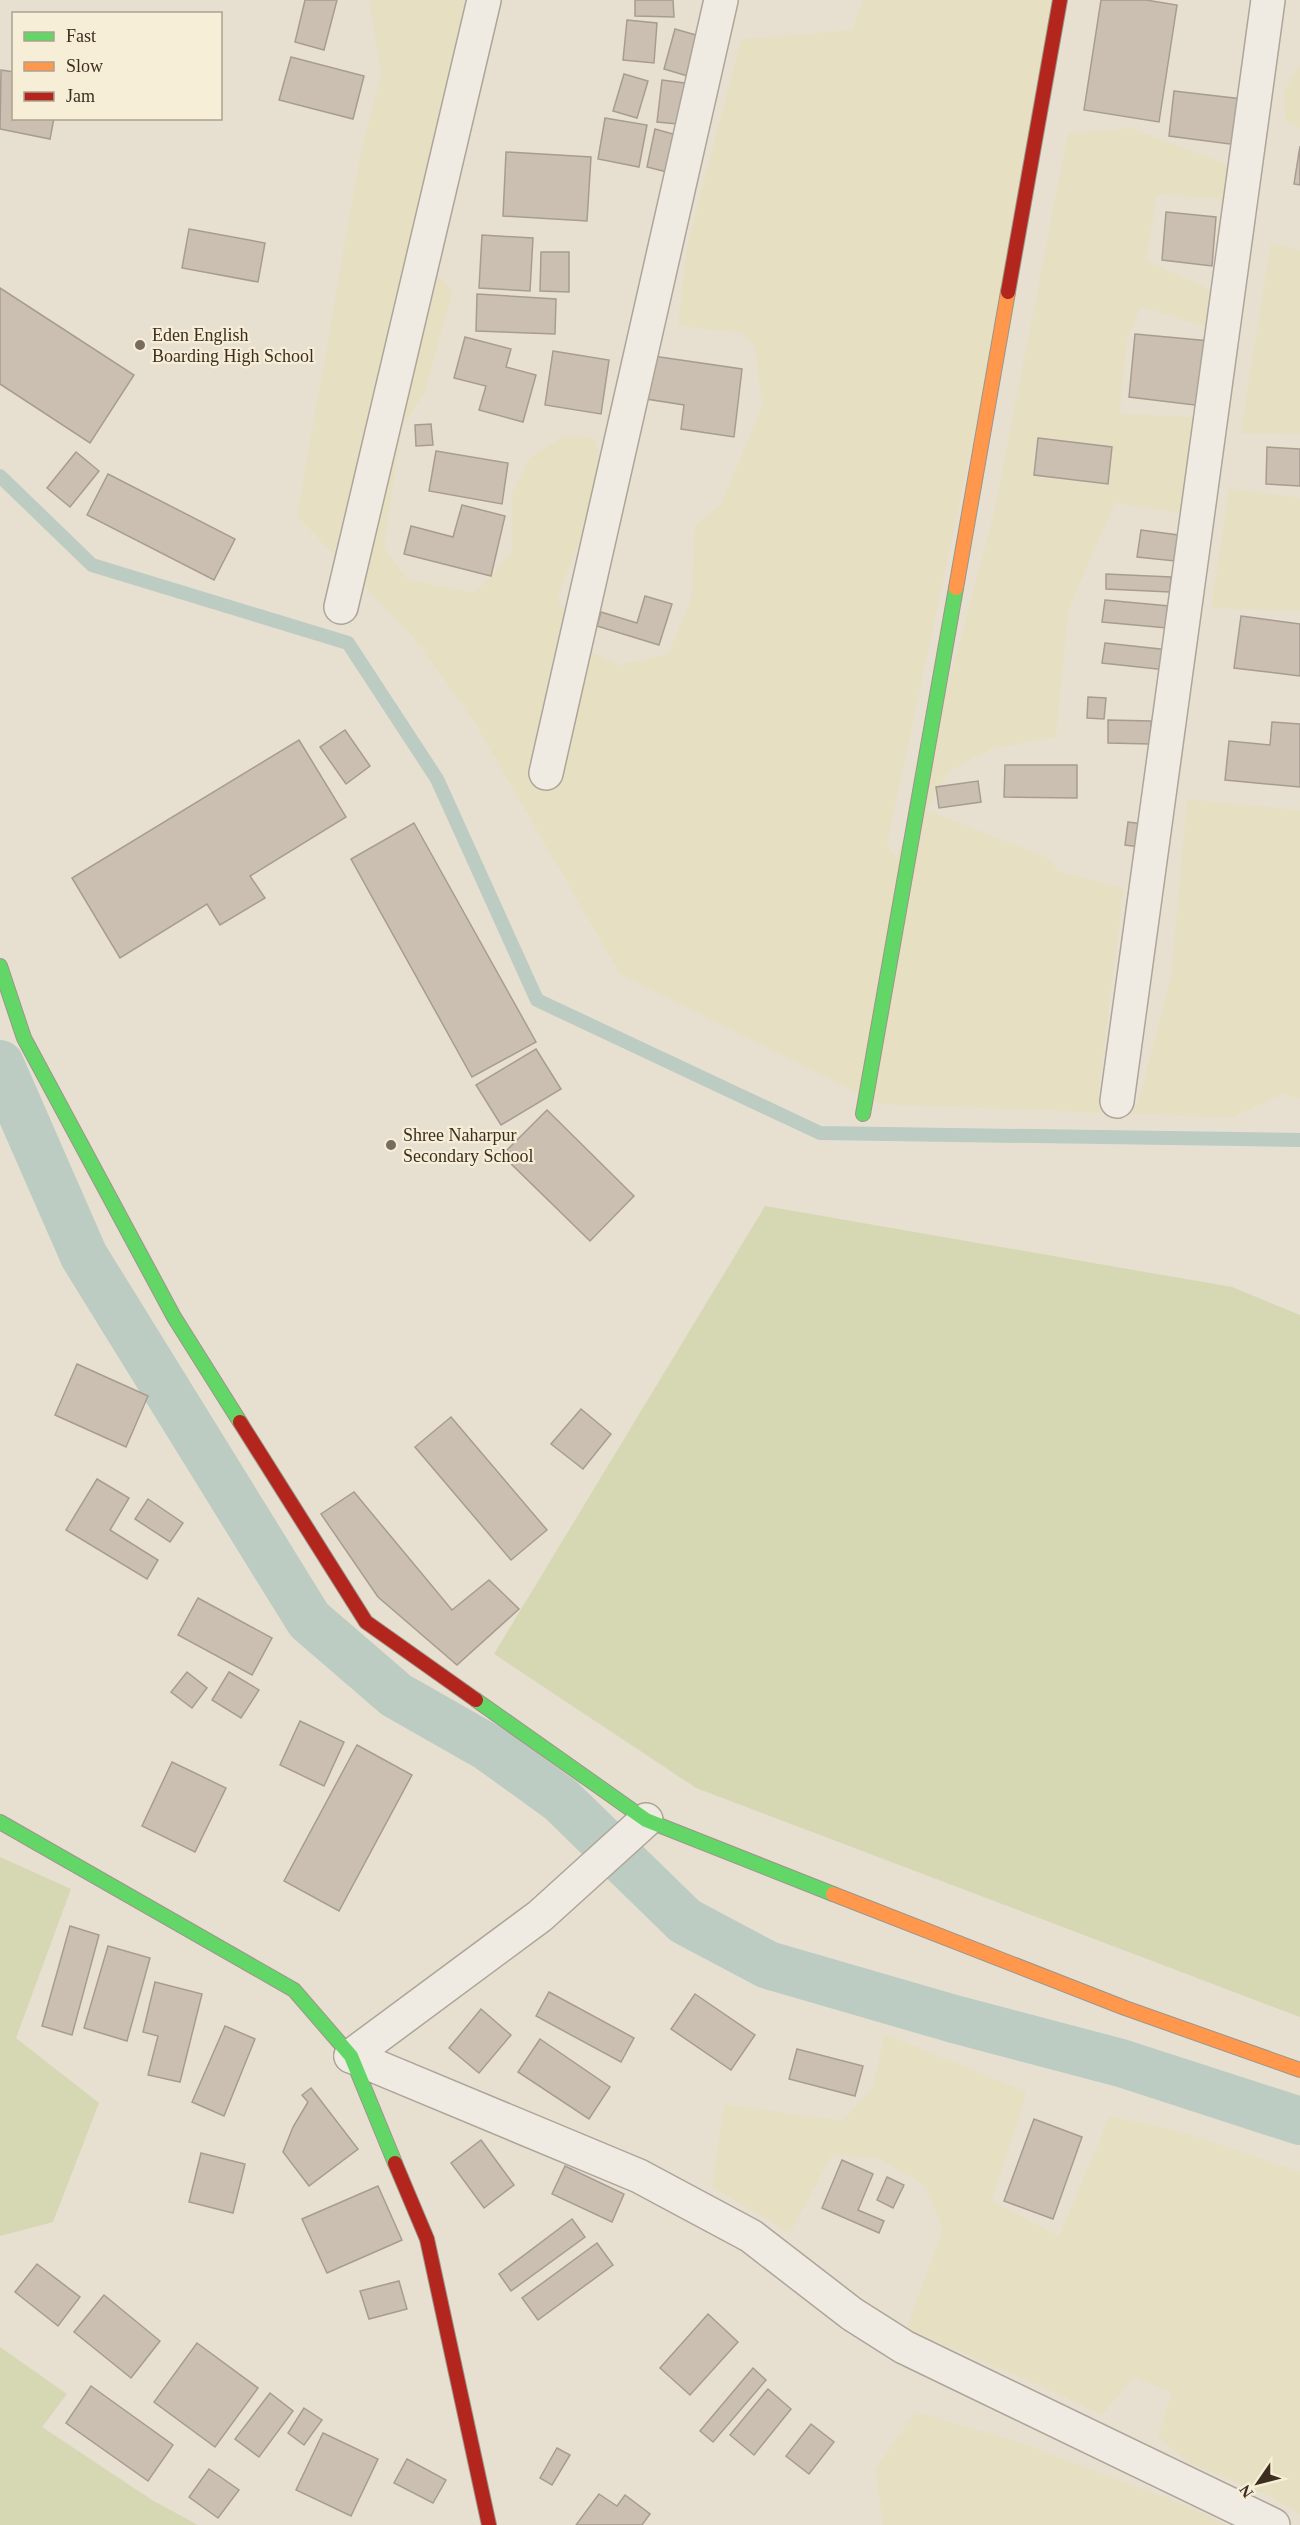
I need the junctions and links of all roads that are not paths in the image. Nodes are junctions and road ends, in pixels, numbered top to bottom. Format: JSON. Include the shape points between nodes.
{"nodes":[{"id":1,"x":484,"y":0,"type":"edge"},
{"id":2,"x":721,"y":0,"type":"edge"},
{"id":3,"x":1060,"y":0,"type":"edge"},
{"id":4,"x":1268,"y":0,"type":"edge"},
{"id":5,"x":341,"y":607,"type":"dead end"},
{"id":6,"x":546,"y":773,"type":"dead end"},
{"id":7,"x":0,"y":966,"type":"edge"},
{"id":8,"x":1117,"y":1101,"type":"dead end"},
{"id":9,"x":863,"y":1114,"type":"dead end"},
{"id":10,"x":645,"y":1821,"type":"junction"},
{"id":11,"x":0,"y":1822,"type":"edge"},
{"id":12,"x":351,"y":2056,"type":"junction"},
{"id":13,"x":1300,"y":2070,"type":"edge"},
{"id":14,"x":489,"y":2525,"type":"edge"},
{"id":15,"x":1273,"y":2525,"type":"edge"}],
"edges":[{"from":1,"to":5,"type":"street"},
{"from":2,"to":6,"type":"street"},
{"from":3,"to":9,"type":"street"},
{"from":4,"to":8,"type":"street"},
{"from":7,"to":10,"type":"street","via":[[24,1038],[174,1317],[366,1622]]},
{"from":10,"to":12,"type":"street","via":[[540,1916]]},
{"from":10,"to":13,"type":"street","via":[[1125,2008]]},
{"from":11,"to":12,"type":"street","via":[[294,1990]]},
{"from":12,"to":14,"type":"street","via":[[427,2239]]},
{"from":12,"to":15,"type":"street","via":[[639,2176],[751,2236],[852,2314],[904,2347]]}]}
